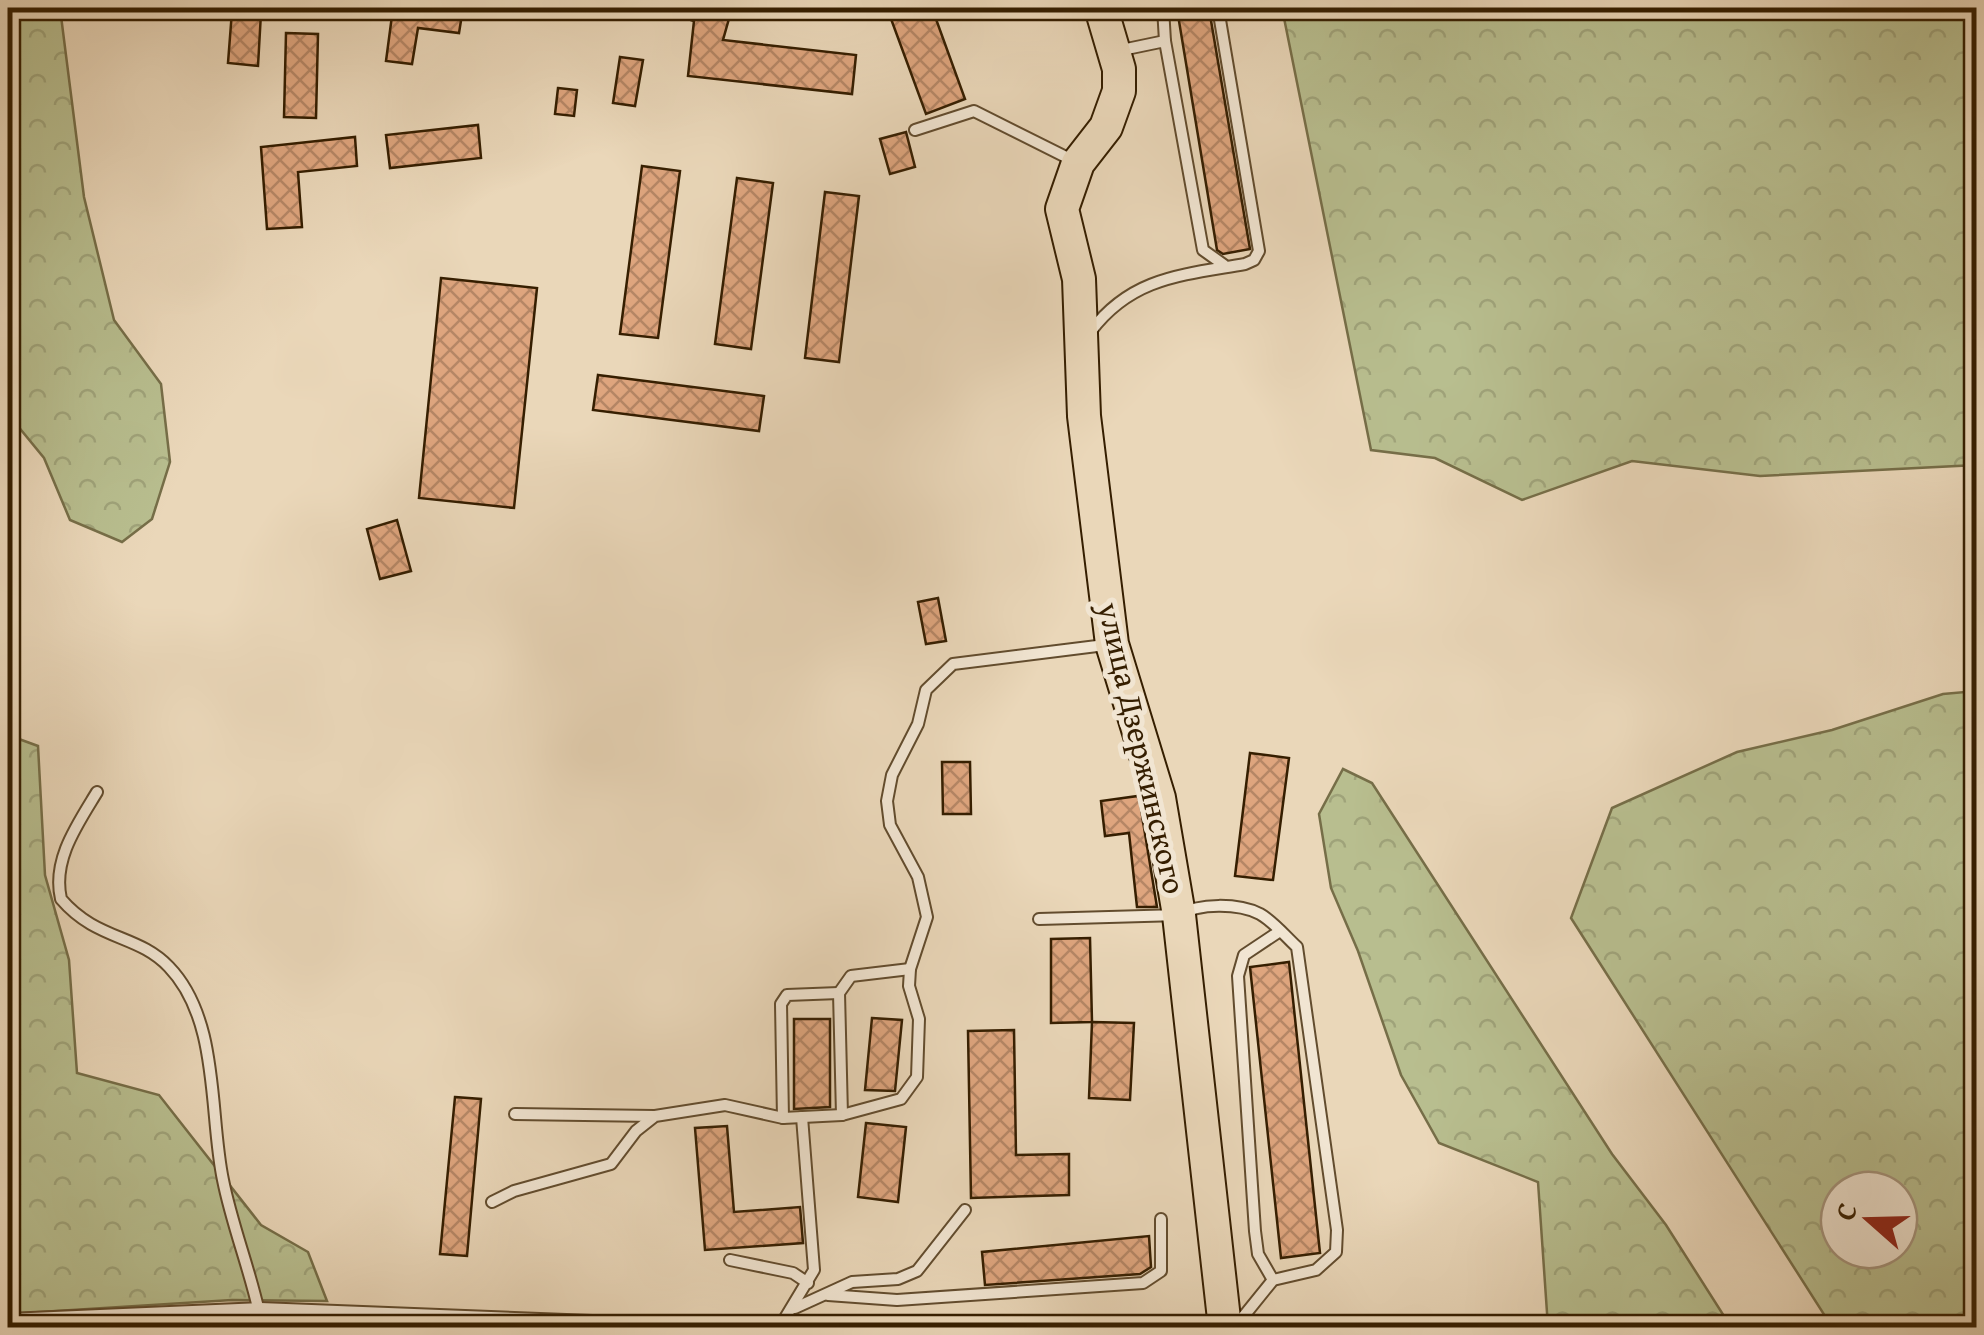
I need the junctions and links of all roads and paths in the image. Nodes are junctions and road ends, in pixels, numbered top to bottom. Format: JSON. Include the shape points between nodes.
{"nodes":[{"id":1,"x":1101,"y":8,"type":"edge"},
{"id":2,"x":1163,"y":8,"type":"edge"},
{"id":3,"x":1218,"y":8,"type":"edge"},
{"id":4,"x":1165,"y":41,"type":"junction"},
{"id":5,"x":1115,"y":51,"type":"junction"},
{"id":6,"x":915,"y":130,"type":"dead end"},
{"id":7,"x":1078,"y":163,"type":"junction"},
{"id":8,"x":1229,"y":266,"type":"junction"},
{"id":9,"x":1084,"y":340,"type":"junction"},
{"id":10,"x":1112,"y":644,"type":"junction"},
{"id":11,"x":97,"y":792,"type":"dead end"},
{"id":12,"x":1179,"y":915,"type":"junction"},
{"id":13,"x":1039,"y":920,"type":"dead end"},
{"id":14,"x":1280,"y":931,"type":"junction"},
{"id":15,"x":910,"y":969,"type":"junction"},
{"id":16,"x":839,"y":993,"type":"junction"},
{"id":17,"x":515,"y":1114,"type":"dead end"},
{"id":18,"x":842,"y":1115,"type":"junction"},
{"id":19,"x":655,"y":1116,"type":"junction"},
{"id":20,"x":782,"y":1118,"type":"junction"},
{"id":21,"x":802,"y":1118,"type":"junction"},
{"id":22,"x":492,"y":1202,"type":"dead end"},
{"id":23,"x":965,"y":1210,"type":"dead end"},
{"id":24,"x":1161,"y":1219,"type":"dead end"},
{"id":25,"x":730,"y":1260,"type":"dead end"},
{"id":26,"x":1273,"y":1280,"type":"junction"},
{"id":27,"x":808,"y":1284,"type":"junction"},
{"id":28,"x":828,"y":1296,"type":"junction"},
{"id":29,"x":794,"y":1308,"type":"junction"},
{"id":30,"x":260,"y":1313,"type":"junction"},
{"id":31,"x":8,"y":1324,"type":"edge"},
{"id":32,"x":563,"y":1326,"type":"edge"},
{"id":33,"x":644,"y":1328,"type":"edge"},
{"id":34,"x":780,"y":1328,"type":"edge"},
{"id":35,"x":1225,"y":1328,"type":"edge"},
{"id":36,"x":1234,"y":1328,"type":"edge"}],
"edges":[{"from":1,"to":5,"type":"main road","name":"улица Дзержинского"},
{"from":2,"to":4,"type":"lane"},
{"from":3,"to":8,"type":"lane","via":[[1259,235],[1254,260]]},
{"from":4,"to":5,"type":"lane"},
{"from":4,"to":8,"type":"lane","via":[[1203,250]]},
{"from":5,"to":7,"type":"main road","name":"улица Дзержинского","via":[[1120,91],[1106,128]]},
{"from":6,"to":7,"type":"lane","via":[[974,111]]},
{"from":7,"to":9,"type":"main road","name":"улица Дзержинского","via":[[1062,208],[1079,279]]},
{"from":8,"to":9,"type":"lane","via":[[1131,292]]},
{"from":9,"to":10,"type":"main road","name":"улица Дзержинского","via":[[1084,416]]},
{"from":10,"to":12,"type":"main road","name":"улица Дзержинского","via":[[1159,798]]},
{"from":10,"to":15,"type":"lane","via":[[953,664],[926,690],[887,801],[927,917]]},
{"from":11,"to":30,"type":"lane","via":[[64,852],[61,899],[100,933],[160,959],[182,985],[202,1037],[237,1246]]},
{"from":12,"to":13,"type":"lane"},
{"from":12,"to":14,"type":"lane","via":[[1192,907],[1236,908],[1260,914]]},
{"from":12,"to":35,"type":"main road","name":"улица Дзержинского"},
{"from":14,"to":26,"type":"lane","via":[[1244,955],[1238,976],[1255,1231],[1258,1254]]},
{"from":14,"to":26,"type":"lane","via":[[1298,947],[1301,960],[1338,1230],[1336,1252],[1326,1264]]},
{"from":15,"to":16,"type":"lane","via":[[852,976]]},
{"from":15,"to":18,"type":"lane","via":[[919,1019],[918,1077],[901,1099]]},
{"from":16,"to":18,"type":"lane"},
{"from":16,"to":20,"type":"lane","via":[[788,995],[781,1004]]},
{"from":17,"to":19,"type":"lane"},
{"from":18,"to":21,"type":"lane"},
{"from":19,"to":20,"type":"lane","via":[[725,1105]]},
{"from":19,"to":22,"type":"lane","via":[[612,1164]]},
{"from":20,"to":21,"type":"lane"},
{"from":21,"to":27,"type":"lane","via":[[815,1248]]},
{"from":23,"to":28,"type":"lane","via":[[916,1271],[852,1282]]},
{"from":24,"to":28,"type":"lane","via":[[1161,1271],[1143,1282],[897,1300]]},
{"from":25,"to":27,"type":"lane","via":[[793,1273]]},
{"from":26,"to":36,"type":"lane"},
{"from":27,"to":29,"type":"lane"},
{"from":28,"to":29,"type":"lane"},
{"from":29,"to":34,"type":"lane"},
{"from":30,"to":31,"type":"street"},
{"from":30,"to":32,"type":"street"},
{"from":32,"to":33,"type":"street"}]}
